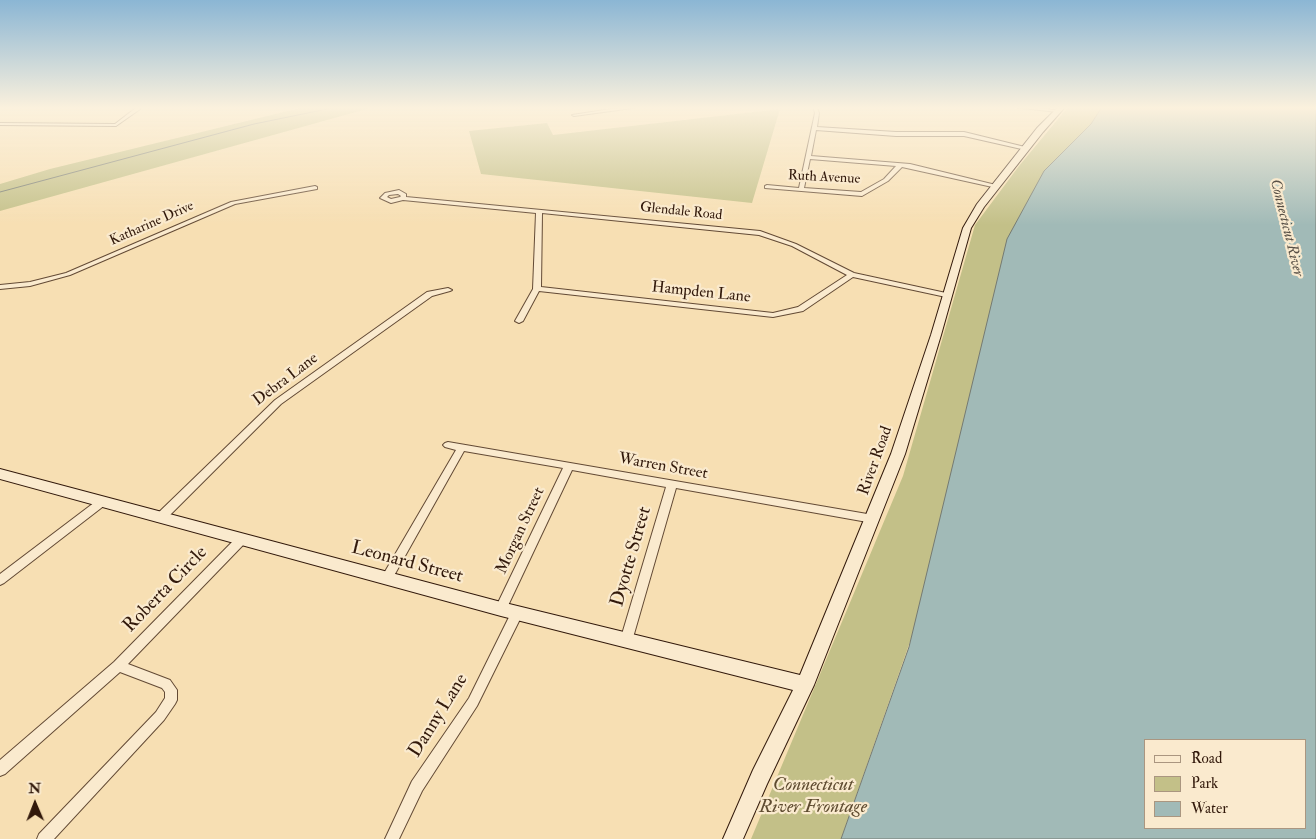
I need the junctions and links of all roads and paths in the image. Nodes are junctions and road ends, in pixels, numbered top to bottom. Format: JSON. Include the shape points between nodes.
{"nodes":[{"id":1,"x":810,"y":146,"type":"edge"},
{"id":2,"x":1018,"y":146,"type":"edge"},
{"id":3,"x":1026,"y":148,"type":"joint"},
{"id":4,"x":807,"y":157,"type":"junction"},
{"id":5,"x":901,"y":165,"type":"junction"},
{"id":6,"x":997,"y":186,"type":"junction"},
{"id":7,"x":767,"y":187,"type":"dead end"},
{"id":8,"x":315,"y":188,"type":"dead end"},
{"id":9,"x":801,"y":190,"type":"junction"},
{"id":10,"x":403,"y":198,"type":"dead end"},
{"id":11,"x":539,"y":211,"type":"junction"},
{"id":12,"x":852,"y":275,"type":"junction"},
{"id":13,"x":0,"y":287,"type":"edge"},
{"id":14,"x":537,"y":289,"type":"junction"},
{"id":15,"x":448,"y":290,"type":"dead end"},
{"id":16,"x":946,"y":295,"type":"junction"},
{"id":17,"x":519,"y":321,"type":"dead end"},
{"id":18,"x":448,"y":444,"type":"dead end"},
{"id":19,"x":462,"y":447,"type":"junction"},
{"id":20,"x":568,"y":466,"type":"junction"},
{"id":21,"x":0,"y":474,"type":"edge"},
{"id":22,"x":672,"y":484,"type":"junction"},
{"id":23,"x":102,"y":502,"type":"junction"},
{"id":24,"x":160,"y":518,"type":"junction"},
{"id":25,"x":873,"y":519,"type":"junction"},
{"id":26,"x":241,"y":540,"type":"junction"},
{"id":27,"x":387,"y":578,"type":"junction"},
{"id":28,"x":0,"y":580,"type":"edge"},
{"id":29,"x":501,"y":609,"type":"junction"},
{"id":30,"x":516,"y":613,"type":"junction"},
{"id":31,"x":626,"y":641,"type":"junction"},
{"id":32,"x":118,"y":666,"type":"junction"},
{"id":33,"x":805,"y":685,"type":"junction"},
{"id":34,"x":0,"y":770,"type":"edge"},
{"id":35,"x":44,"y":839,"type":"edge"},
{"id":36,"x":392,"y":839,"type":"edge"},
{"id":37,"x":733,"y":839,"type":"edge"}],
"edges":[{"from":1,"to":4,"type":"street"},
{"from":2,"to":3,"type":"street"},
{"from":3,"to":6,"type":"street","name":"River Road"},
{"from":4,"to":5,"type":"street"},
{"from":4,"to":9,"type":"street"},
{"from":5,"to":6,"type":"street"},
{"from":5,"to":9,"type":"street","name":"Ruth Avenue","via":[[886,180],[862,194]]},
{"from":6,"to":16,"type":"street","name":"River Road","via":[[976,211],[967,228]]},
{"from":7,"to":9,"type":"street","name":"Ruth Avenue"},
{"from":8,"to":13,"type":"street","name":"Katharine Drive","via":[[233,203],[68,274],[30,284]]},
{"from":10,"to":11,"type":"street","name":"Glendale Road"},
{"from":11,"to":12,"type":"street","name":"Glendale Road","via":[[760,233],[794,245]]},
{"from":11,"to":14,"type":"street"},
{"from":12,"to":14,"type":"street","name":"Hampden Lane","via":[[800,309],[773,315]]},
{"from":12,"to":16,"type":"street","name":"Glendale Road"},
{"from":14,"to":17,"type":"street"},
{"from":15,"to":24,"type":"street","name":"Debra Lane","via":[[430,294],[278,402]]},
{"from":16,"to":25,"type":"street","name":"River Road","via":[[900,448]]},
{"from":18,"to":19,"type":"street","name":"Warren Street"},
{"from":19,"to":20,"type":"street","name":"Warren Street"},
{"from":19,"to":27,"type":"street"},
{"from":20,"to":22,"type":"street","name":"Warren Street"},
{"from":20,"to":29,"type":"street","name":"Morgan Street"},
{"from":21,"to":23,"type":"street","name":"Leonard Street"},
{"from":22,"to":25,"type":"street","name":"Warren Street"},
{"from":22,"to":31,"type":"street","name":"Dyotte Street"},
{"from":23,"to":24,"type":"street","name":"Leonard Street"},
{"from":23,"to":28,"type":"street"},
{"from":24,"to":26,"type":"street","name":"Leonard Street"},
{"from":25,"to":33,"type":"street","name":"River Road"},
{"from":26,"to":27,"type":"street","name":"Leonard Street"},
{"from":26,"to":32,"type":"street","name":"Roberta Circle"},
{"from":27,"to":29,"type":"street","name":"Leonard Street"},
{"from":29,"to":30,"type":"street","name":"Leonard Street"},
{"from":30,"to":31,"type":"street","name":"Leonard Street"},
{"from":30,"to":36,"type":"street","name":"Danny Lane","via":[[480,688],[417,786]]},
{"from":31,"to":33,"type":"street","name":"Leonard Street"},
{"from":32,"to":34,"type":"street","name":"Roberta Circle"},
{"from":32,"to":35,"type":"street","via":[[166,684],[171,690],[171,700],[160,716]]},
{"from":33,"to":37,"type":"street","name":"River Road"}]}
